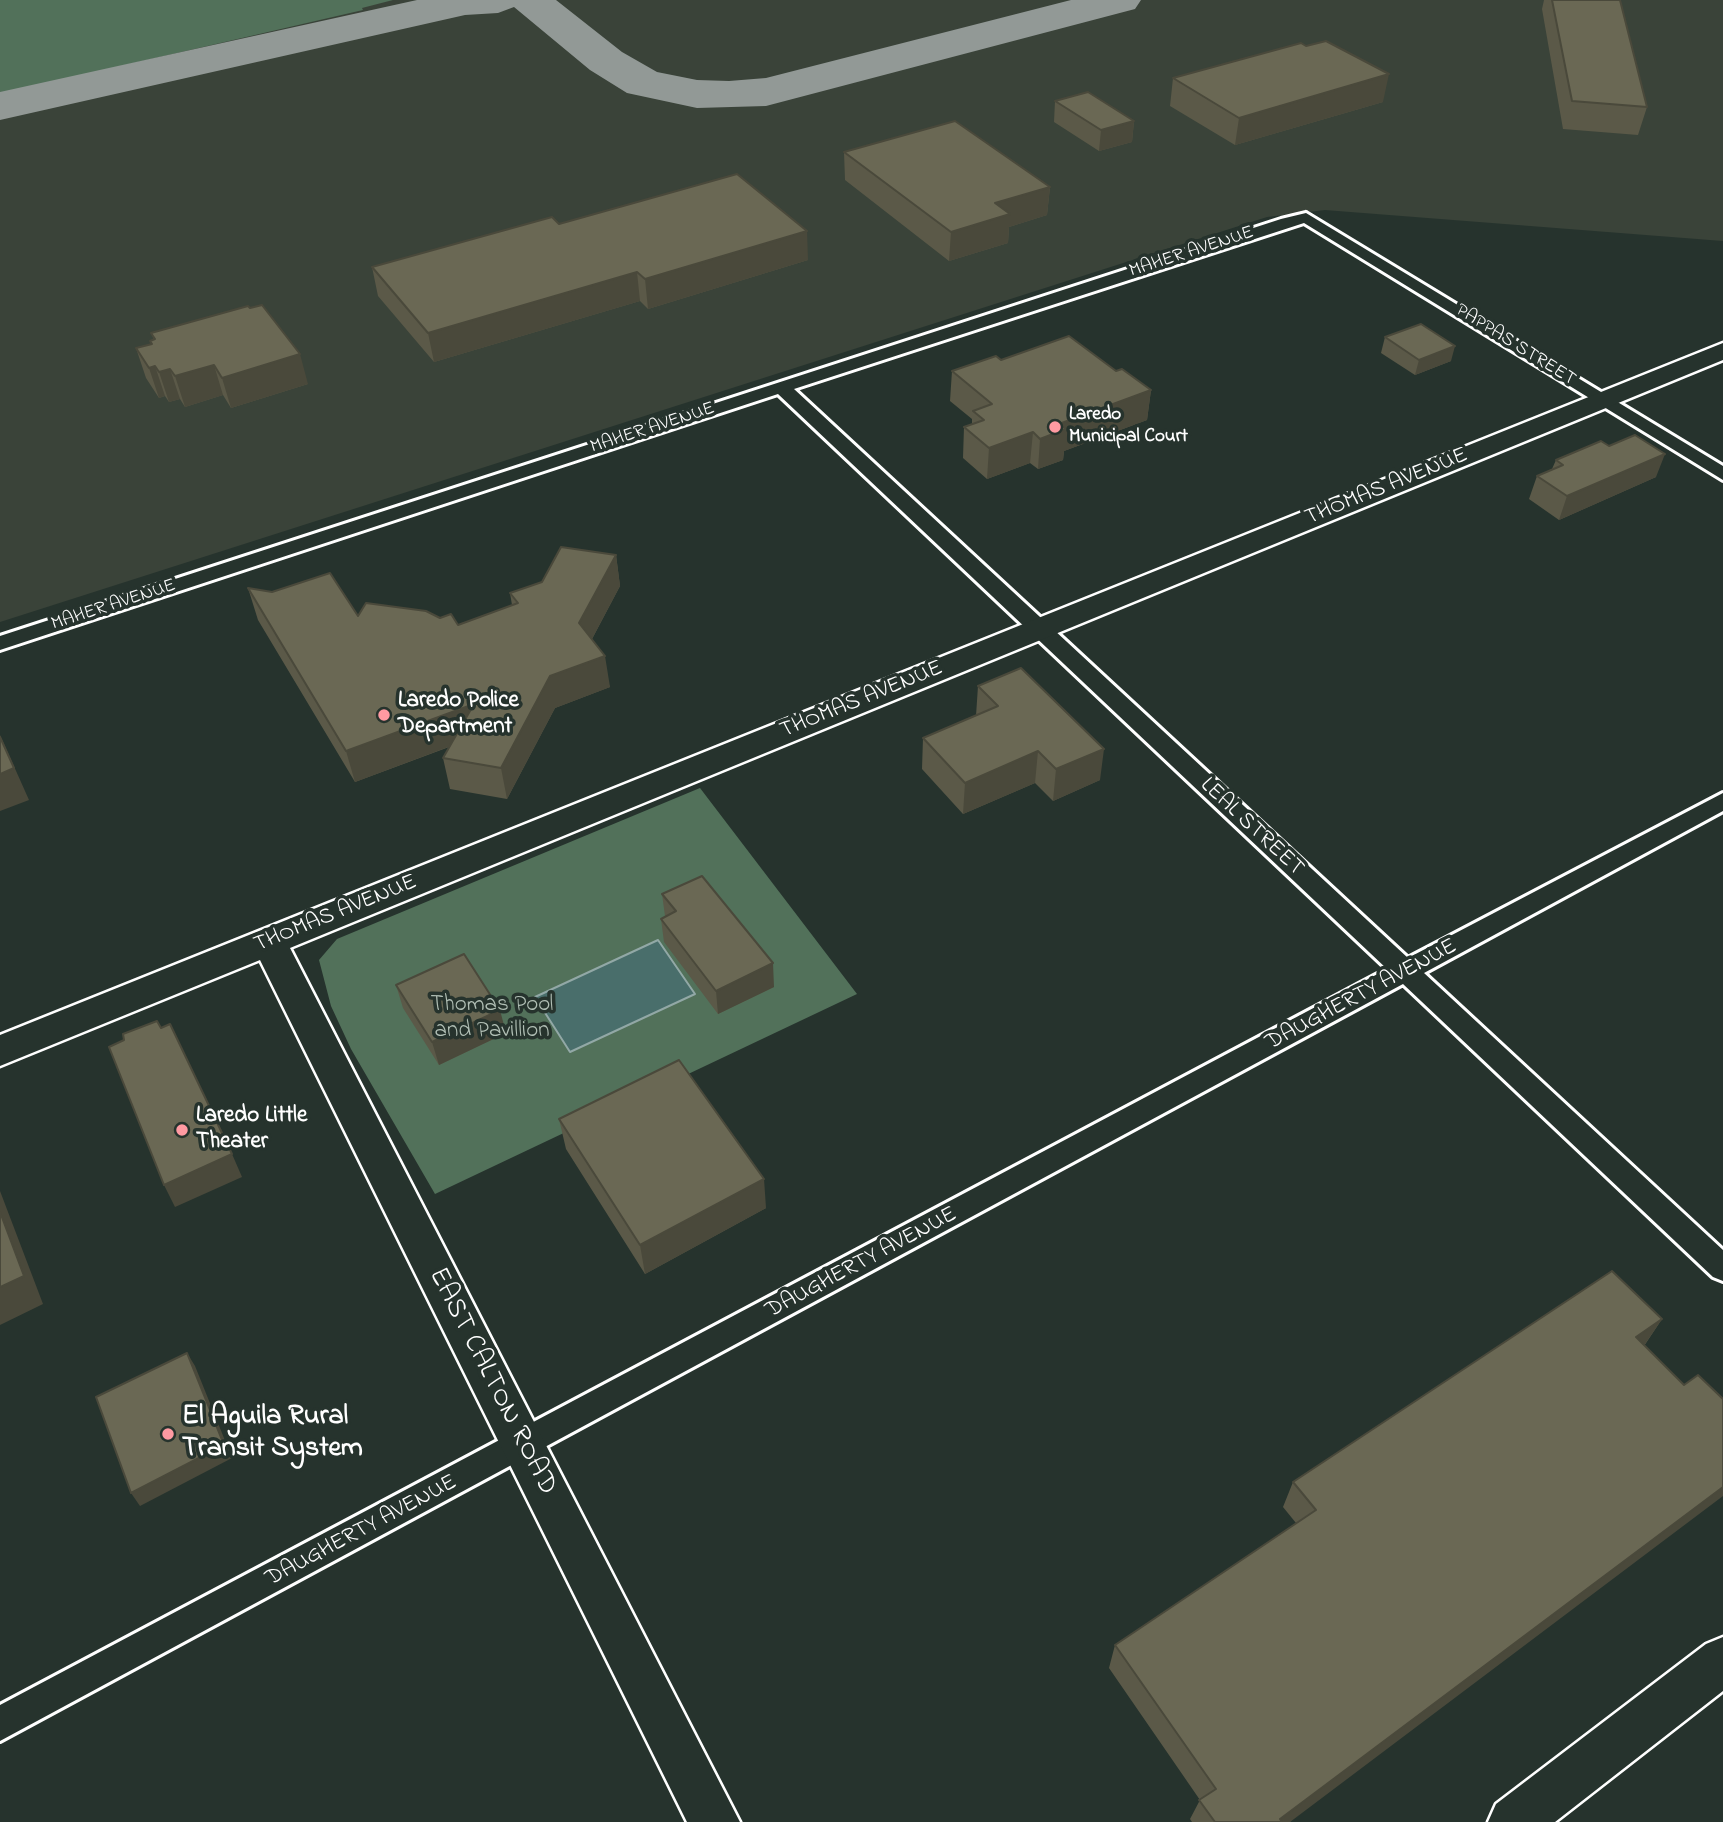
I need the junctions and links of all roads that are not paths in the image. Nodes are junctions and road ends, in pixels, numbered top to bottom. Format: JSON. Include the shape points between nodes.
{"nodes":[{"id":1,"x":1306,"y":218,"type":"joint"},
{"id":2,"x":1723,"y":351,"type":"edge"},
{"id":3,"x":781,"y":387,"type":"junction"},
{"id":4,"x":1603,"y":400,"type":"junction"},
{"id":5,"x":1723,"y":474,"type":"edge"},
{"id":6,"x":1040,"y":629,"type":"junction"},
{"id":7,"x":0,"y":643,"type":"edge"},
{"id":8,"x":1723,"y":801,"type":"edge"},
{"id":9,"x":269,"y":942,"type":"junction"},
{"id":10,"x":1405,"y":972,"type":"junction"},
{"id":11,"x":0,"y":1051,"type":"edge"},
{"id":12,"x":1723,"y":1268,"type":"edge"},
{"id":13,"x":523,"y":1446,"type":"junction"},
{"id":14,"x":1723,"y":1661,"type":"edge"},
{"id":15,"x":0,"y":1724,"type":"edge"},
{"id":16,"x":713,"y":1822,"type":"edge"},
{"id":17,"x":1514,"y":1822,"type":"edge"}],
"edges":[{"from":1,"to":3,"type":"street","name":"MAHER AVENUE"},
{"from":1,"to":4,"type":"street","name":"PAPPAS STREET"},
{"from":2,"to":4,"type":"street","name":"THOMAS AVENUE"},
{"from":3,"to":6,"type":"street","name":"LEAL STREET"},
{"from":3,"to":7,"type":"street","name":"MAHER AVENUE"},
{"from":4,"to":5,"type":"street","name":"PAPPAS STREET"},
{"from":4,"to":6,"type":"street","name":"THOMAS AVENUE"},
{"from":6,"to":9,"type":"street","name":"THOMAS AVENUE"},
{"from":6,"to":10,"type":"street","name":"LEAL STREET"},
{"from":8,"to":10,"type":"street","name":"DAUGHERTY AVENUE"},
{"from":9,"to":11,"type":"street","name":"THOMAS AVENUE"},
{"from":9,"to":13,"type":"street","name":"EAST CALTON ROAD"},
{"from":10,"to":12,"type":"street","name":"LEAL STREET"},
{"from":10,"to":13,"type":"street","name":"DAUGHERTY AVENUE"},
{"from":13,"to":15,"type":"street","name":"DAUGHERTY AVENUE"},
{"from":13,"to":16,"type":"street","name":"EAST CALTON ROAD"},
{"from":14,"to":17,"type":"street"}]}
